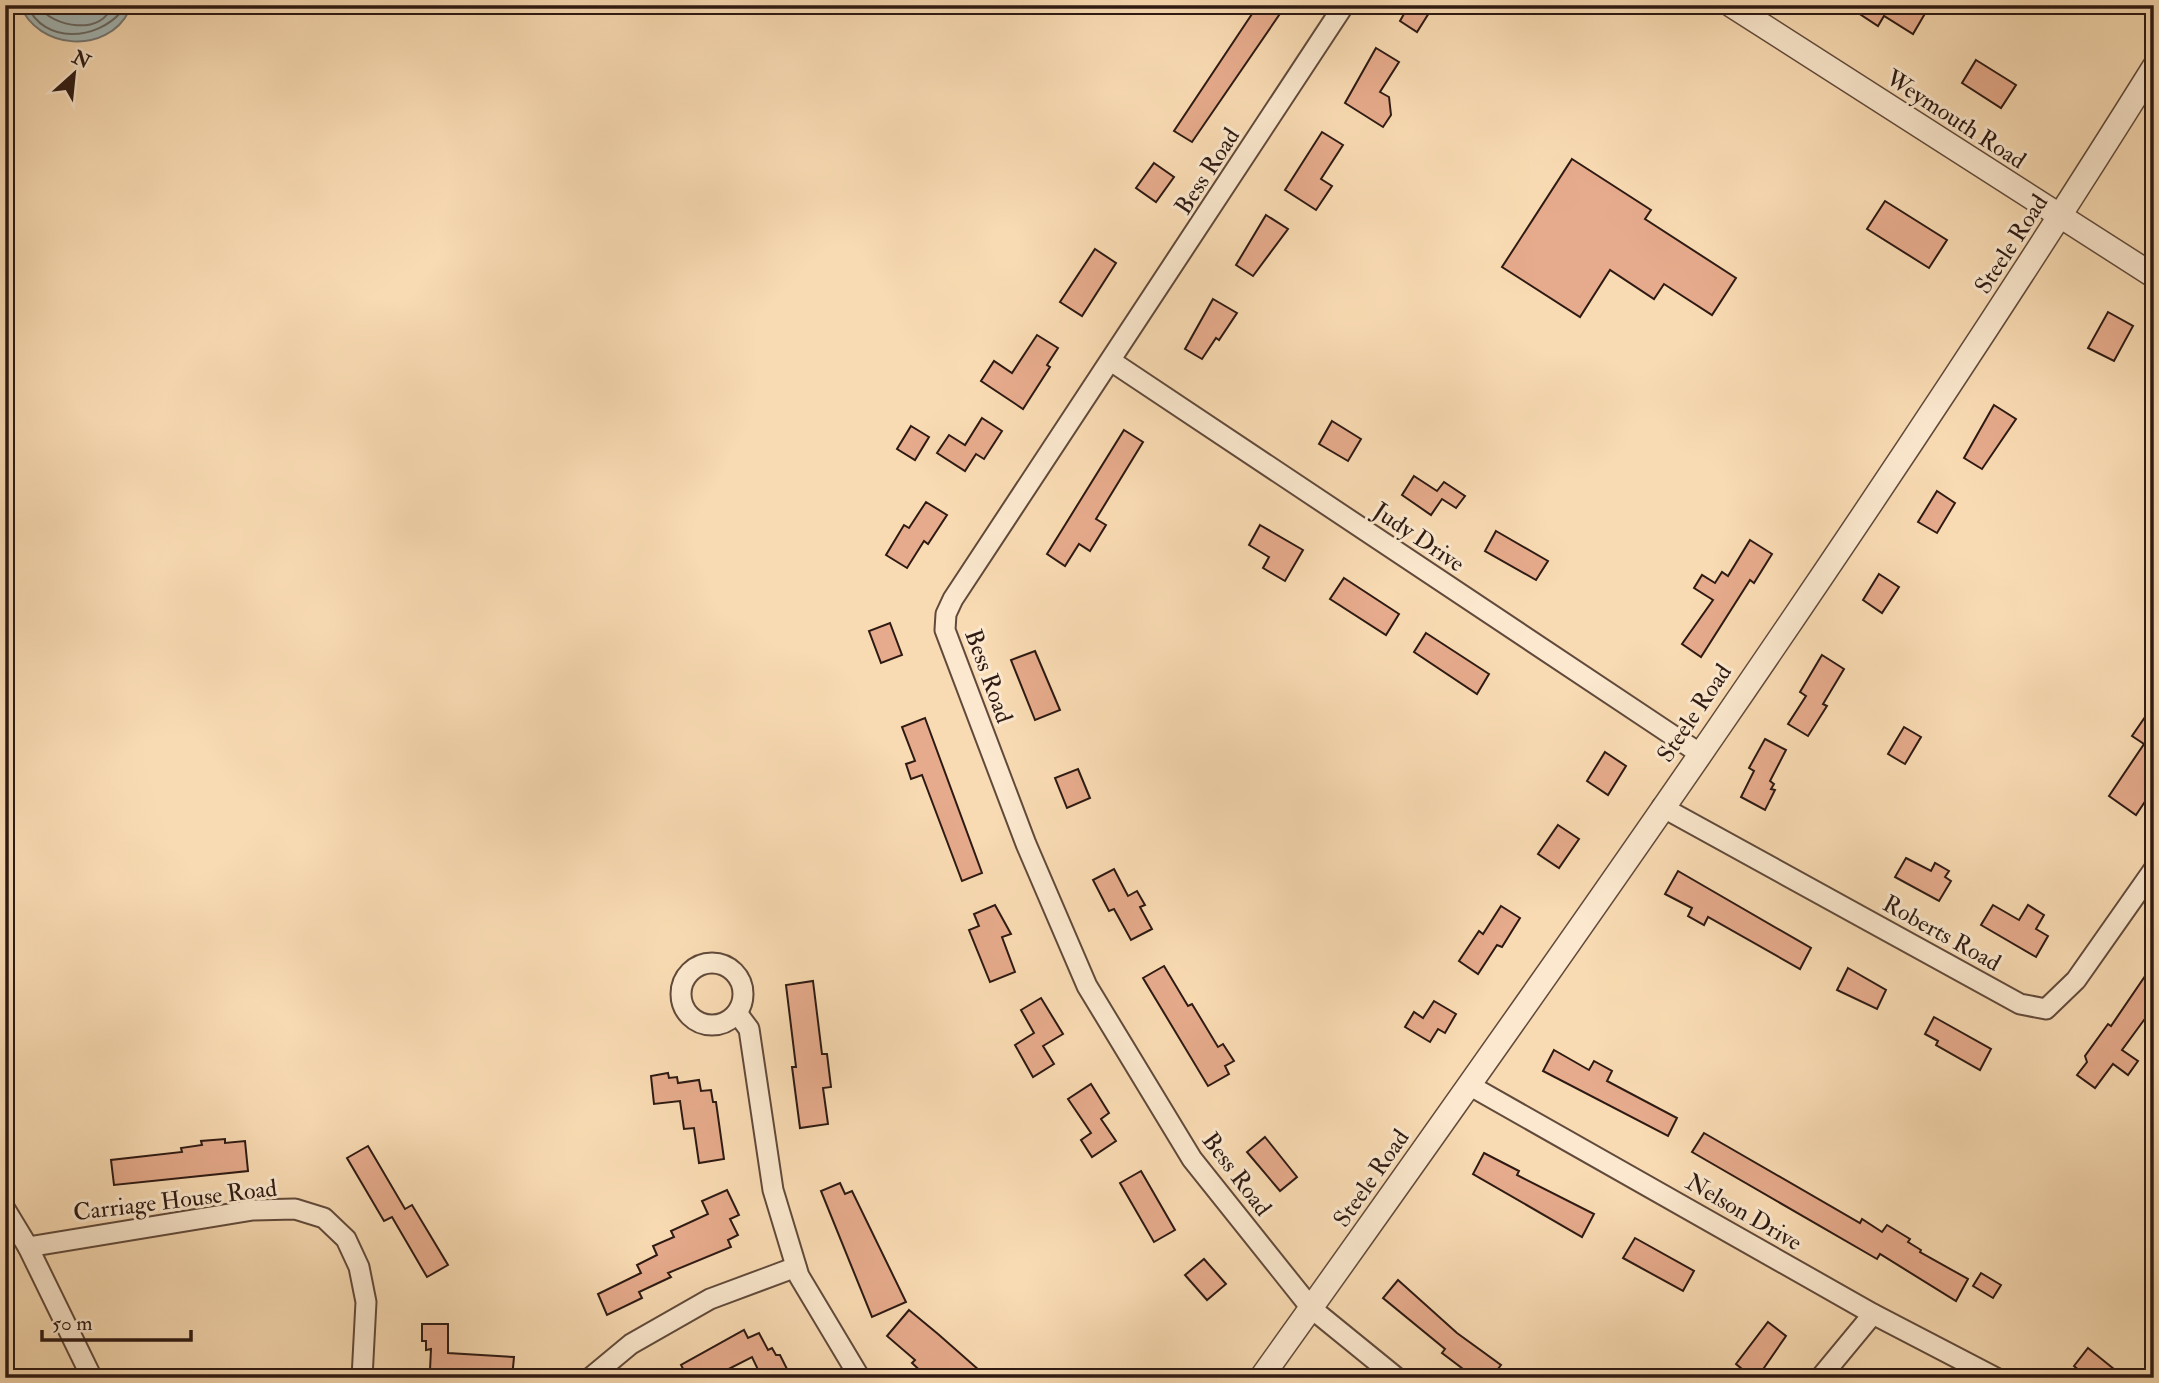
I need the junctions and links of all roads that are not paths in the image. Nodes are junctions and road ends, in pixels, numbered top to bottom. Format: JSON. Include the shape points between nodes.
{"nodes":[{"id":1,"x":1344,"y":5,"type":"edge"},
{"id":2,"x":1731,"y":5,"type":"edge"},
{"id":3,"x":2154,"y":67,"type":"edge"},
{"id":4,"x":2060,"y":217,"type":"junction"},
{"id":5,"x":2154,"y":276,"type":"edge"},
{"id":6,"x":1111,"y":361,"type":"junction"},
{"id":7,"x":1699,"y":754,"type":"junction"},
{"id":8,"x":1662,"y":807,"type":"junction"},
{"id":9,"x":2154,"y":869,"type":"edge"},
{"id":10,"x":737,"y":1013,"type":"dead end"},
{"id":11,"x":1469,"y":1085,"type":"junction"},
{"id":12,"x":5,"y":1209,"type":"edge"},
{"id":13,"x":28,"y":1247,"type":"junction"},
{"id":14,"x":796,"y":1267,"type":"junction"},
{"id":15,"x":1311,"y":1308,"type":"junction"},
{"id":16,"x":1873,"y":1314,"type":"junction"},
{"id":17,"x":92,"y":1378,"type":"edge"},
{"id":18,"x":362,"y":1378,"type":"edge"},
{"id":19,"x":590,"y":1378,"type":"edge"},
{"id":20,"x":860,"y":1378,"type":"edge"},
{"id":21,"x":1261,"y":1378,"type":"edge"},
{"id":22,"x":1397,"y":1378,"type":"edge"},
{"id":23,"x":1820,"y":1378,"type":"edge"},
{"id":24,"x":1996,"y":1378,"type":"edge"}],
"edges":[{"from":1,"to":6,"type":"street","name":"Bess Road"},
{"from":2,"to":4,"type":"street","name":"Weymouth Road"},
{"from":3,"to":4,"type":"street","name":"Steele Road"},
{"from":4,"to":5,"type":"street","name":"Weymouth Road"},
{"from":4,"to":7,"type":"street","name":"Steele Road"},
{"from":6,"to":7,"type":"street","name":"Judy Drive"},
{"from":6,"to":15,"type":"street","name":"Bess Road","via":[[953,599],[945,631],[1026,844],[1087,986],[1192,1160]]},
{"from":7,"to":8,"type":"street","name":"Steele Road"},
{"from":8,"to":9,"type":"street","name":"Roberts Road","via":[[2020,1004],[2046,1009],[2076,980]]},
{"from":8,"to":11,"type":"street","name":"Steele Road"},
{"from":10,"to":14,"type":"street","via":[[749,1029],[773,1190]]},
{"from":11,"to":15,"type":"street","name":"Steele Road"},
{"from":11,"to":16,"type":"street","name":"Nelson Drive"},
{"from":12,"to":13,"type":"street"},
{"from":13,"to":17,"type":"street"},
{"from":13,"to":18,"type":"street","name":"Carriage House Road","via":[[253,1210],[295,1209],[324,1218],[346,1239],[359,1267],[366,1302]]},
{"from":14,"to":19,"type":"street","via":[[710,1299],[631,1345]]},
{"from":14,"to":20,"type":"street"},
{"from":15,"to":21,"type":"street","name":"Steele Road"},
{"from":15,"to":22,"type":"street","name":"Bess Road"},
{"from":16,"to":23,"type":"street"},
{"from":16,"to":24,"type":"street","name":"Nelson Drive"}]}
